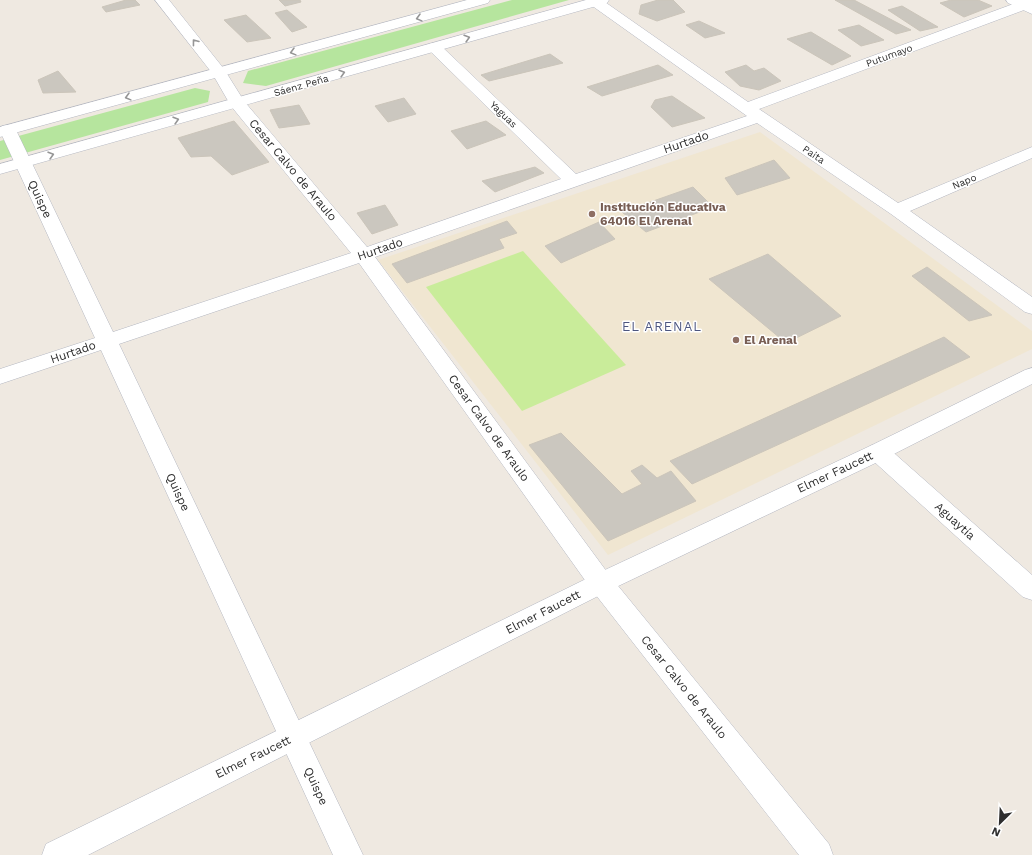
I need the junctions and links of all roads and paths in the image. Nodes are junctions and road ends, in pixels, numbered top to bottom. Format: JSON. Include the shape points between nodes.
{"nodes":[{"id":1,"x":162,"y":0,"type":"edge"},
{"id":2,"x":484,"y":0,"type":"edge"},
{"id":3,"x":599,"y":1,"type":"edge"},
{"id":4,"x":1025,"y":4,"type":"edge"},
{"id":5,"x":434,"y":47,"type":"junction"},
{"id":6,"x":219,"y":72,"type":"junction"},
{"id":7,"x":237,"y":103,"type":"junction"},
{"id":8,"x":753,"y":112,"type":"junction"},
{"id":9,"x":4,"y":131,"type":"edge"},
{"id":10,"x":1032,"y":152,"type":"edge"},
{"id":11,"x":23,"y":162,"type":"junction"},
{"id":12,"x":0,"y":169,"type":"edge"},
{"id":13,"x":573,"y":181,"type":"junction"},
{"id":14,"x":897,"y":210,"type":"junction"},
{"id":15,"x":363,"y":255,"type":"junction"},
{"id":16,"x":1032,"y":307,"type":"edge"},
{"id":17,"x":107,"y":340,"type":"junction"},
{"id":18,"x":1032,"y":375,"type":"edge"},
{"id":19,"x":0,"y":377,"type":"edge"},
{"id":20,"x":878,"y":452,"type":"junction"},
{"id":21,"x":601,"y":583,"type":"junction"},
{"id":22,"x":1032,"y":590,"type":"edge"},
{"id":23,"x":293,"y":737,"type":"junction"},
{"id":24,"x":57,"y":855,"type":"edge"},
{"id":25,"x":348,"y":855,"type":"edge"},
{"id":26,"x":818,"y":855,"type":"edge"}],
"edges":[{"from":6,"to":1,"type":"street","name":"Cesar Calvo de Araulo","one_way":true},
{"from":2,"to":6,"type":"street","one_way":true},
{"from":5,"to":3,"type":"street","name":"Sáenz Peña","one_way":true},
{"from":3,"to":8,"type":"street","name":"Paita"},
{"from":4,"to":8,"type":"street","name":"Putumayo"},
{"from":7,"to":5,"type":"street","name":"Sáenz Peña","one_way":true},
{"from":5,"to":13,"type":"street","name":"Yaguas"},
{"from":6,"to":7,"type":"street","name":"Cesar Calvo de Araulo"},
{"from":6,"to":9,"type":"street","one_way":true},
{"from":11,"to":7,"type":"street","name":"Sáenz Peña","one_way":true},
{"from":7,"to":15,"type":"street","name":"Cesar Calvo de Araulo"},
{"from":8,"to":13,"type":"street","name":"Hurtado"},
{"from":8,"to":14,"type":"street","name":"Paita"},
{"from":9,"to":11,"type":"street","name":"Quispe"},
{"from":10,"to":14,"type":"street","name":"Napo"},
{"from":11,"to":12,"type":"street","name":"Sáenz Peña"},
{"from":11,"to":17,"type":"street","name":"Quispe"},
{"from":13,"to":15,"type":"street","name":"Hurtado"},
{"from":14,"to":16,"type":"street","name":"Paita"},
{"from":15,"to":17,"type":"street","name":"Hurtado"},
{"from":15,"to":21,"type":"street","name":"Cesar Calvo de Araulo"},
{"from":17,"to":19,"type":"street","name":"Hurtado"},
{"from":17,"to":23,"type":"street","name":"Quispe"},
{"from":18,"to":20,"type":"street","name":"Elmer Faucett"},
{"from":20,"to":21,"type":"street","name":"Elmer Faucett"},
{"from":20,"to":22,"type":"street","name":"Aguaytía"},
{"from":21,"to":23,"type":"street","name":"Elmer Faucett"},
{"from":21,"to":26,"type":"street","name":"Cesar Calvo de Araulo"},
{"from":23,"to":24,"type":"street","name":"Elmer Faucett"},
{"from":23,"to":25,"type":"street","name":"Quispe"}]}
